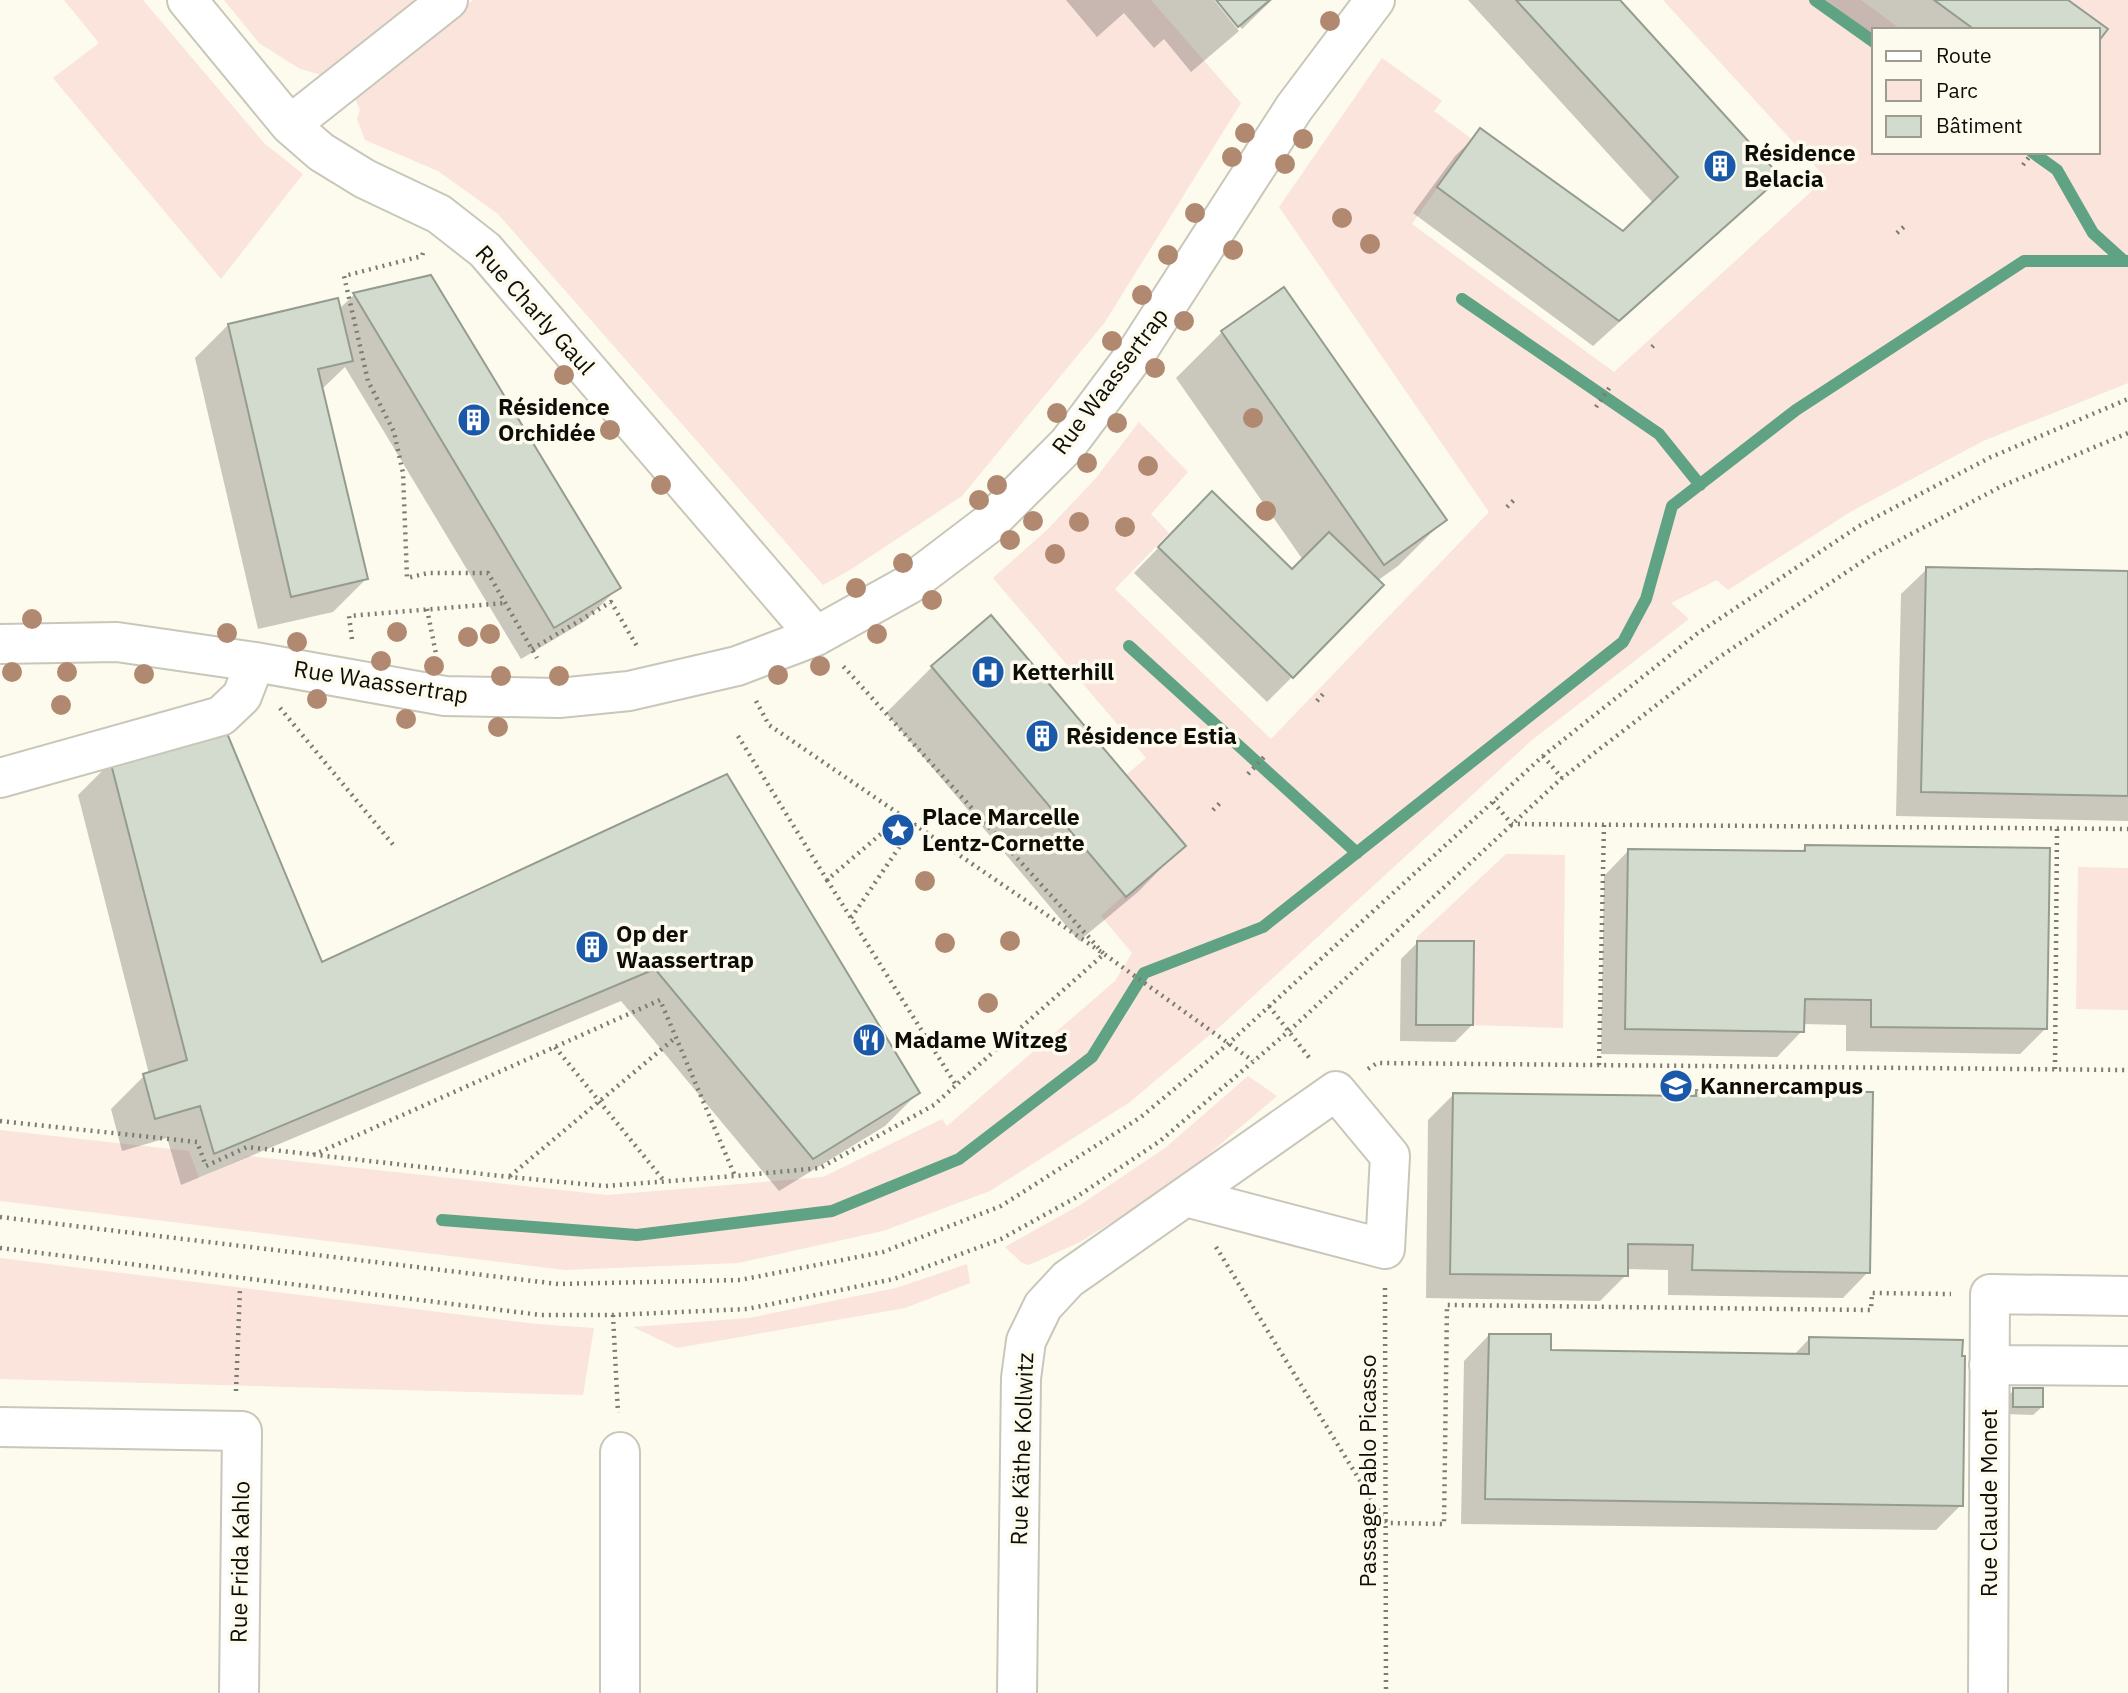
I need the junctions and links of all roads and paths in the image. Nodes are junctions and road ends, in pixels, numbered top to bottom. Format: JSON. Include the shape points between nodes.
{"nodes":[{"id":1,"x":187,"y":0,"type":"edge"},
{"id":2,"x":448,"y":0,"type":"edge"},
{"id":3,"x":1375,"y":0,"type":"edge"},
{"id":4,"x":289,"y":124,"type":"junction"},
{"id":5,"x":2032,"y":154,"type":"edge"},
{"id":6,"x":2024,"y":165,"type":"dead end"},
{"id":7,"x":439,"y":214,"type":"junction"},
{"id":8,"x":1906,"y":225,"type":"dead end"},
{"id":9,"x":1897,"y":233,"type":"dead end"},
{"id":10,"x":1656,"y":343,"type":"dead end"},
{"id":11,"x":1652,"y":348,"type":"dead end"},
{"id":12,"x":1610,"y":387,"type":"dead end"},
{"id":13,"x":2128,"y":399,"type":"edge"},
{"id":14,"x":1596,"y":407,"type":"dead end"},
{"id":15,"x":2128,"y":433,"type":"edge"},
{"id":16,"x":1514,"y":500,"type":"dead end"},
{"id":17,"x":1507,"y":507,"type":"dead end"},
{"id":18,"x":506,"y":603,"type":"junction"},
{"id":19,"x":351,"y":635,"type":"dead end"},
{"id":20,"x":816,"y":636,"type":"junction"},
{"id":21,"x":0,"y":644,"type":"edge"},
{"id":22,"x":532,"y":649,"type":"junction"},
{"id":23,"x":255,"y":662,"type":"junction"},
{"id":24,"x":737,"y":666,"type":"junction"},
{"id":25,"x":853,"y":677,"type":"dead end"},
{"id":26,"x":659,"y":684,"type":"junction"},
{"id":27,"x":1323,"y":694,"type":"dead end"},
{"id":28,"x":559,"y":698,"type":"junction"},
{"id":29,"x":1317,"y":701,"type":"dead end"},
{"id":30,"x":277,"y":705,"type":"dead end"},
{"id":31,"x":738,"y":736,"type":"dead end"},
{"id":32,"x":1265,"y":756,"type":"dead end"},
{"id":33,"x":1543,"y":756,"type":"junction"},
{"id":34,"x":1248,"y":774,"type":"dead end"},
{"id":35,"x":0,"y":778,"type":"edge"},
{"id":36,"x":1562,"y":778,"type":"junction"},
{"id":37,"x":1493,"y":802,"type":"junction"},
{"id":38,"x":1220,"y":803,"type":"dead end"},
{"id":39,"x":1213,"y":810,"type":"dead end"},
{"id":40,"x":902,"y":815,"type":"junction"},
{"id":41,"x":915,"y":824,"type":"junction"},
{"id":42,"x":1512,"y":824,"type":"junction"},
{"id":43,"x":1604,"y":824,"type":"junction"},
{"id":44,"x":2057,"y":829,"type":"junction"},
{"id":45,"x":2128,"y":829,"type":"edge"},
{"id":46,"x":396,"y":847,"type":"dead end"},
{"id":47,"x":827,"y":880,"type":"junction"},
{"id":48,"x":851,"y":918,"type":"junction"},
{"id":49,"x":1104,"y":954,"type":"junction"},
{"id":50,"x":1269,"y":1006,"type":"junction"},
{"id":51,"x":1289,"y":1031,"type":"junction"},
{"id":52,"x":676,"y":1038,"type":"junction"},
{"id":53,"x":1229,"y":1044,"type":"junction"},
{"id":54,"x":555,"y":1046,"type":"junction"},
{"id":55,"x":1253,"y":1061,"type":"junction"},
{"id":56,"x":1416,"y":1063,"type":"dead end"},
{"id":57,"x":1600,"y":1065,"type":"junction"},
{"id":58,"x":2055,"y":1069,"type":"junction"},
{"id":59,"x":2128,"y":1070,"type":"edge"},
{"id":60,"x":956,"y":1085,"type":"junction"},
{"id":61,"x":1336,"y":1091,"type":"junction"},
{"id":62,"x":600,"y":1102,"type":"junction"},
{"id":63,"x":0,"y":1121,"type":"edge"},
{"id":64,"x":312,"y":1155,"type":"junction"},
{"id":65,"x":734,"y":1176,"type":"junction"},
{"id":66,"x":510,"y":1177,"type":"junction"},
{"id":67,"x":665,"y":1182,"type":"junction"},
{"id":68,"x":1186,"y":1197,"type":"junction"},
{"id":69,"x":0,"y":1217,"type":"edge"},
{"id":70,"x":0,"y":1248,"type":"edge"},
{"id":71,"x":1385,"y":1249,"type":"junction"},
{"id":72,"x":240,"y":1288,"type":"dead end"},
{"id":73,"x":2128,"y":1296,"type":"edge"},
{"id":74,"x":1990,"y":1304,"type":"junction"},
{"id":75,"x":613,"y":1315,"type":"junction"},
{"id":76,"x":1989,"y":1365,"type":"junction"},
{"id":77,"x":2128,"y":1366,"type":"edge"},
{"id":78,"x":0,"y":1427,"type":"edge"},
{"id":79,"x":238,"y":1431,"type":"junction"},
{"id":80,"x":620,"y":1452,"type":"joint"},
{"id":81,"x":1386,"y":1523,"type":"junction"},
{"id":82,"x":239,"y":1693,"type":"edge"},
{"id":83,"x":620,"y":1693,"type":"edge"},
{"id":84,"x":1017,"y":1693,"type":"edge"},
{"id":85,"x":1386,"y":1693,"type":"edge"},
{"id":86,"x":1988,"y":1693,"type":"edge"}],
"edges":[{"from":1,"to":4,"type":"street","name":"Rue Charly Gaul"},
{"from":2,"to":4,"type":"street"},
{"from":3,"to":20,"type":"street","name":"Rue Waassertrap","via":[[1294,108],[1139,349],[1068,444],[987,525],[908,585]]},
{"from":4,"to":7,"type":"street","name":"Rue Charly Gaul","via":[[321,152],[365,179]]},
{"from":5,"to":6,"type":"path"},
{"from":7,"to":18,"type":"path","via":[[422,256],[344,276],[368,381],[394,432],[403,473],[407,578],[428,573],[488,573]]},
{"from":7,"to":20,"type":"street","name":"Rue Charly Gaul","via":[[485,250]]},
{"from":8,"to":9,"type":"path"},
{"from":10,"to":11,"type":"path"},
{"from":12,"to":14,"type":"path"},
{"from":13,"to":33,"type":"path","via":[[1992,457],[1859,526],[1698,633]]},
{"from":15,"to":36,"type":"path","via":[[2002,486],[1875,553],[1715,660]]},
{"from":16,"to":17,"type":"path"},
{"from":18,"to":19,"type":"path","via":[[349,616]]},
{"from":18,"to":22,"type":"path"},
{"from":20,"to":24,"type":"street","name":"Rue Waassertrap"},
{"from":21,"to":23,"type":"street","name":"Rue Waassertrap","via":[[117,642]]},
{"from":22,"to":26,"type":"path","via":[[611,602]]},
{"from":22,"to":28,"type":"path"},
{"from":23,"to":28,"type":"street","name":"Rue Waassertrap","via":[[445,696]]},
{"from":23,"to":35,"type":"street","via":[[242,696],[221,716]]},
{"from":24,"to":26,"type":"street","name":"Rue Waassertrap"},
{"from":24,"to":40,"type":"path","via":[[769,725]]},
{"from":25,"to":49,"type":"path"},
{"from":26,"to":28,"type":"street","name":"Rue Waassertrap"},
{"from":27,"to":29,"type":"path"},
{"from":30,"to":46,"type":"path"},
{"from":31,"to":47,"type":"path"},
{"from":32,"to":34,"type":"path"},
{"from":33,"to":36,"type":"path"},
{"from":33,"to":37,"type":"path"},
{"from":36,"to":42,"type":"path"},
{"from":37,"to":42,"type":"path"},
{"from":37,"to":50,"type":"path"},
{"from":38,"to":39,"type":"path"},
{"from":40,"to":41,"type":"path"},
{"from":40,"to":47,"type":"path"},
{"from":41,"to":48,"type":"path"},
{"from":41,"to":49,"type":"path"},
{"from":42,"to":43,"type":"path"},
{"from":42,"to":51,"type":"path"},
{"from":43,"to":44,"type":"path"},
{"from":43,"to":57,"type":"path"},
{"from":44,"to":45,"type":"path"},
{"from":44,"to":58,"type":"path"},
{"from":47,"to":48,"type":"path"},
{"from":48,"to":60,"type":"path"},
{"from":49,"to":53,"type":"path"},
{"from":49,"to":60,"type":"path"},
{"from":50,"to":51,"type":"path"},
{"from":50,"to":53,"type":"path"},
{"from":51,"to":55,"type":"path"},
{"from":51,"to":61,"type":"path"},
{"from":52,"to":54,"type":"path","via":[[660,1000]]},
{"from":52,"to":62,"type":"path"},
{"from":52,"to":65,"type":"path"},
{"from":53,"to":55,"type":"path"},
{"from":53,"to":69,"type":"path","via":[[1141,1117],[1001,1206],[883,1252],[740,1280],[558,1284]]},
{"from":54,"to":62,"type":"path"},
{"from":54,"to":64,"type":"path"},
{"from":55,"to":75,"type":"path","via":[[1160,1141],[1075,1198],[989,1244],[894,1279],[747,1309]]},
{"from":56,"to":57,"type":"path"},
{"from":57,"to":58,"type":"path"},
{"from":58,"to":59,"type":"path"},
{"from":60,"to":65,"type":"path","via":[[934,1105],[820,1168]]},
{"from":61,"to":68,"type":"street","name":"Rue Käthe Kollwitz"},
{"from":61,"to":71,"type":"street","via":[[1390,1156]]},
{"from":62,"to":66,"type":"path"},
{"from":62,"to":67,"type":"path"},
{"from":63,"to":64,"type":"path","via":[[197,1142],[206,1166],[247,1147]]},
{"from":64,"to":66,"type":"path"},
{"from":65,"to":67,"type":"path"},
{"from":66,"to":67,"type":"path","via":[[605,1186]]},
{"from":68,"to":71,"type":"street"},
{"from":68,"to":81,"type":"path"},
{"from":68,"to":84,"type":"street","name":"Rue Käthe Kollwitz","via":[[1068,1279],[1043,1306],[1026,1341],[1021,1378]]},
{"from":70,"to":75,"type":"path","via":[[541,1315]]},
{"from":71,"to":81,"type":"path","name":"Passage Pablo Picasso"},
{"from":72,"to":79,"type":"path"},
{"from":73,"to":74,"type":"street"},
{"from":74,"to":76,"type":"street","name":"Rue Claude Monet"},
{"from":74,"to":81,"type":"path","via":[[1871,1293],[1871,1310],[1447,1305],[1444,1524]]},
{"from":75,"to":80,"type":"path"},
{"from":76,"to":77,"type":"street"},
{"from":76,"to":86,"type":"street","name":"Rue Claude Monet"},
{"from":78,"to":79,"type":"street"},
{"from":79,"to":82,"type":"street","name":"Rue Frida Kahlo"},
{"from":80,"to":83,"type":"street"},
{"from":81,"to":85,"type":"path","name":"Passage Pablo Picasso"}]}
